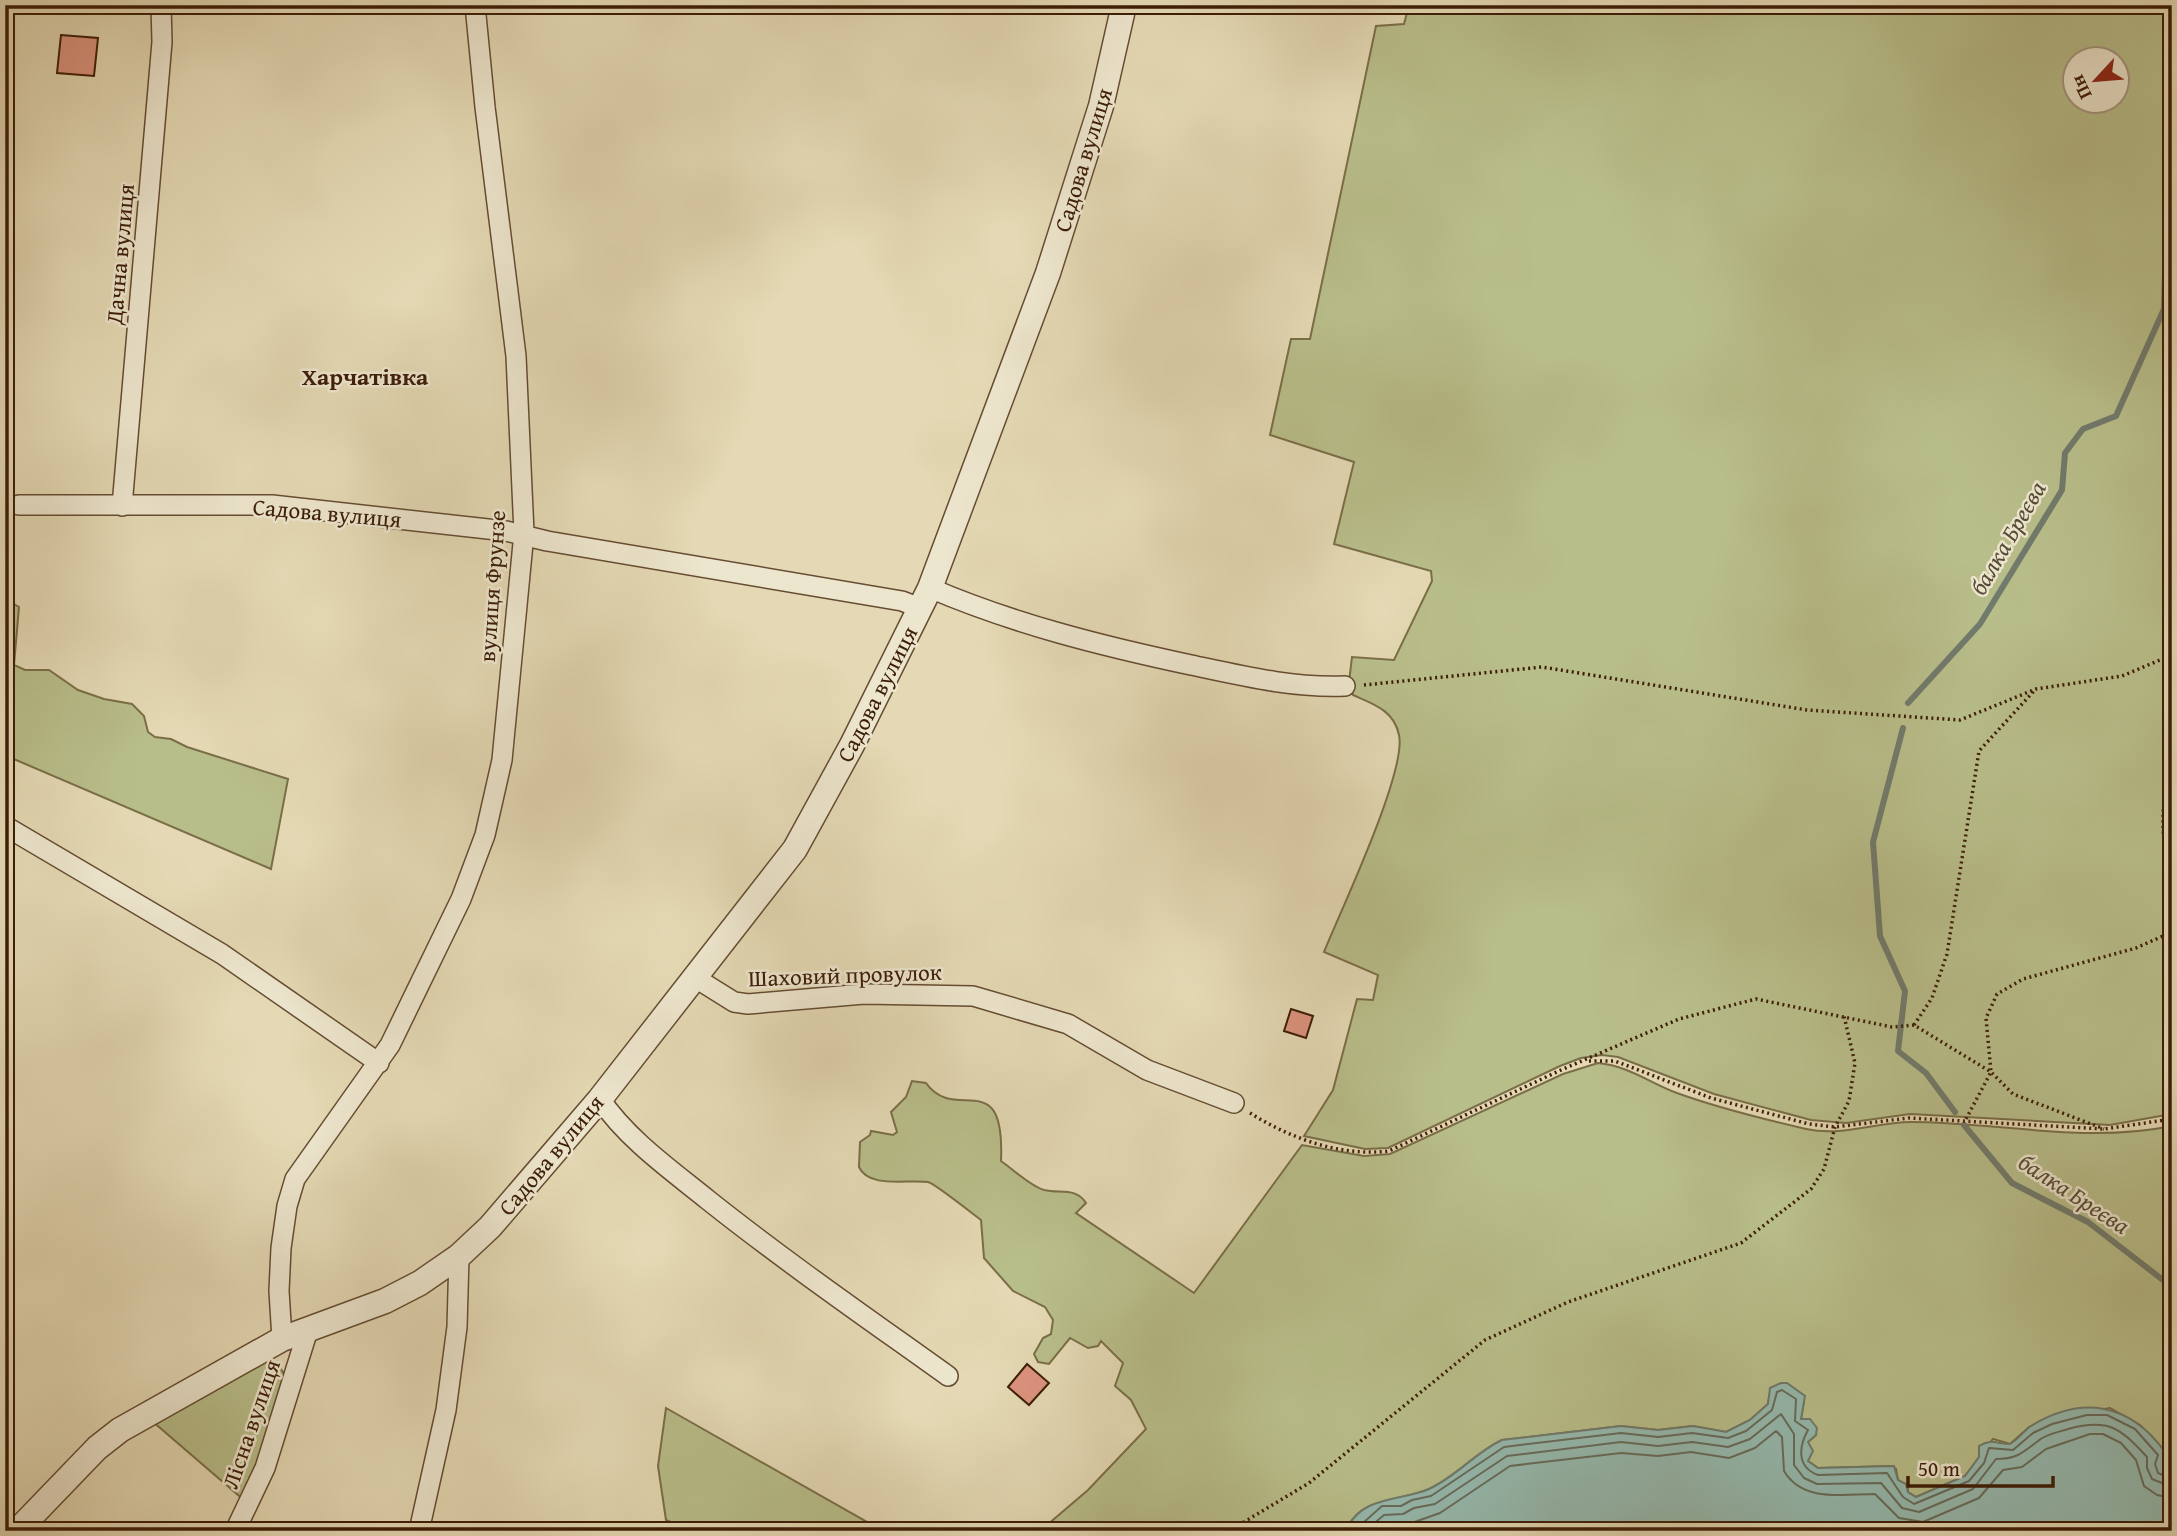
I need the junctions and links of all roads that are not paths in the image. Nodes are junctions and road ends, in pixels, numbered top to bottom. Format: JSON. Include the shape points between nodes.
{"nodes":[{"id":1,"x":161,"y":5,"type":"edge"},
{"id":2,"x":475,"y":5,"type":"edge"},
{"id":3,"x":1124,"y":5,"type":"edge"},
{"id":4,"x":19,"y":505,"type":"dead end"},
{"id":5,"x":122,"y":506,"type":"junction"},
{"id":6,"x":524,"y":533,"type":"junction"},
{"id":7,"x":925,"y":598,"type":"junction"},
{"id":8,"x":1345,"y":686,"type":"road end"},
{"id":9,"x":5,"y":826,"type":"edge"},
{"id":10,"x":694,"y":976,"type":"junction"},
{"id":11,"x":379,"y":1063,"type":"junction"},
{"id":12,"x":600,"y":1099,"type":"junction"},
{"id":13,"x":1234,"y":1103,"type":"road end"},
{"id":14,"x":459,"y":1255,"type":"junction"},
{"id":15,"x":308,"y":1330,"type":"junction"},
{"id":16,"x":282,"y":1339,"type":"junction"},
{"id":17,"x":948,"y":1376,"type":"dead end"},
{"id":18,"x":17,"y":1531,"type":"edge"},
{"id":19,"x":235,"y":1531,"type":"edge"},
{"id":20,"x":419,"y":1531,"type":"edge"}],
"edges":[{"from":1,"to":5,"type":"street","name":"Дачна вулиця","via":[[162,42]]},
{"from":2,"to":6,"type":"street","name":"вулиця Фрунзе","via":[[516,356]]},
{"from":3,"to":7,"type":"street","name":"Садова вулиця","via":[[1101,106],[1048,273]]},
{"from":4,"to":5,"type":"street","name":"Садова вулиця"},
{"from":5,"to":6,"type":"street","name":"Садова вулиця","via":[[272,505]]},
{"from":6,"to":7,"type":"street","name":"Садова вулиця","via":[[547,541],[902,601]]},
{"from":6,"to":11,"type":"street","name":"вулиця Фрунзе","via":[[502,761],[485,835],[461,900]]},
{"from":7,"to":8,"type":"street","name":"Садова вулиця","via":[[1115,649],[1284,684]]},
{"from":7,"to":10,"type":"street","name":"Садова вулиця","via":[[795,849]]},
{"from":9,"to":11,"type":"street","via":[[222,954]]},
{"from":10,"to":12,"type":"street","name":"Садова вулиця"},
{"from":10,"to":13,"type":"street","name":"Шаховий провулок","via":[[734,1002],[748,1004],[864,994],[973,996],[1068,1024],[1147,1070]]},
{"from":11,"to":16,"type":"street","name":"вулиця Фрунзе","via":[[295,1179],[281,1248]]},
{"from":12,"to":14,"type":"street","name":"Садова вулиця","via":[[490,1227]]},
{"from":12,"to":17,"type":"street","via":[[618,1123],[677,1175],[774,1252]]},
{"from":14,"to":15,"type":"street","name":"Садова вулиця","via":[[385,1301]]},
{"from":14,"to":20,"type":"street","via":[[457,1327],[446,1410]]},
{"from":15,"to":16,"type":"street","name":"Садова вулиця"},
{"from":15,"to":19,"type":"street","name":"Лісна вулиця","via":[[265,1468]]},
{"from":16,"to":18,"type":"street","name":"Садова вулиця","via":[[120,1430],[97,1447]]}]}
